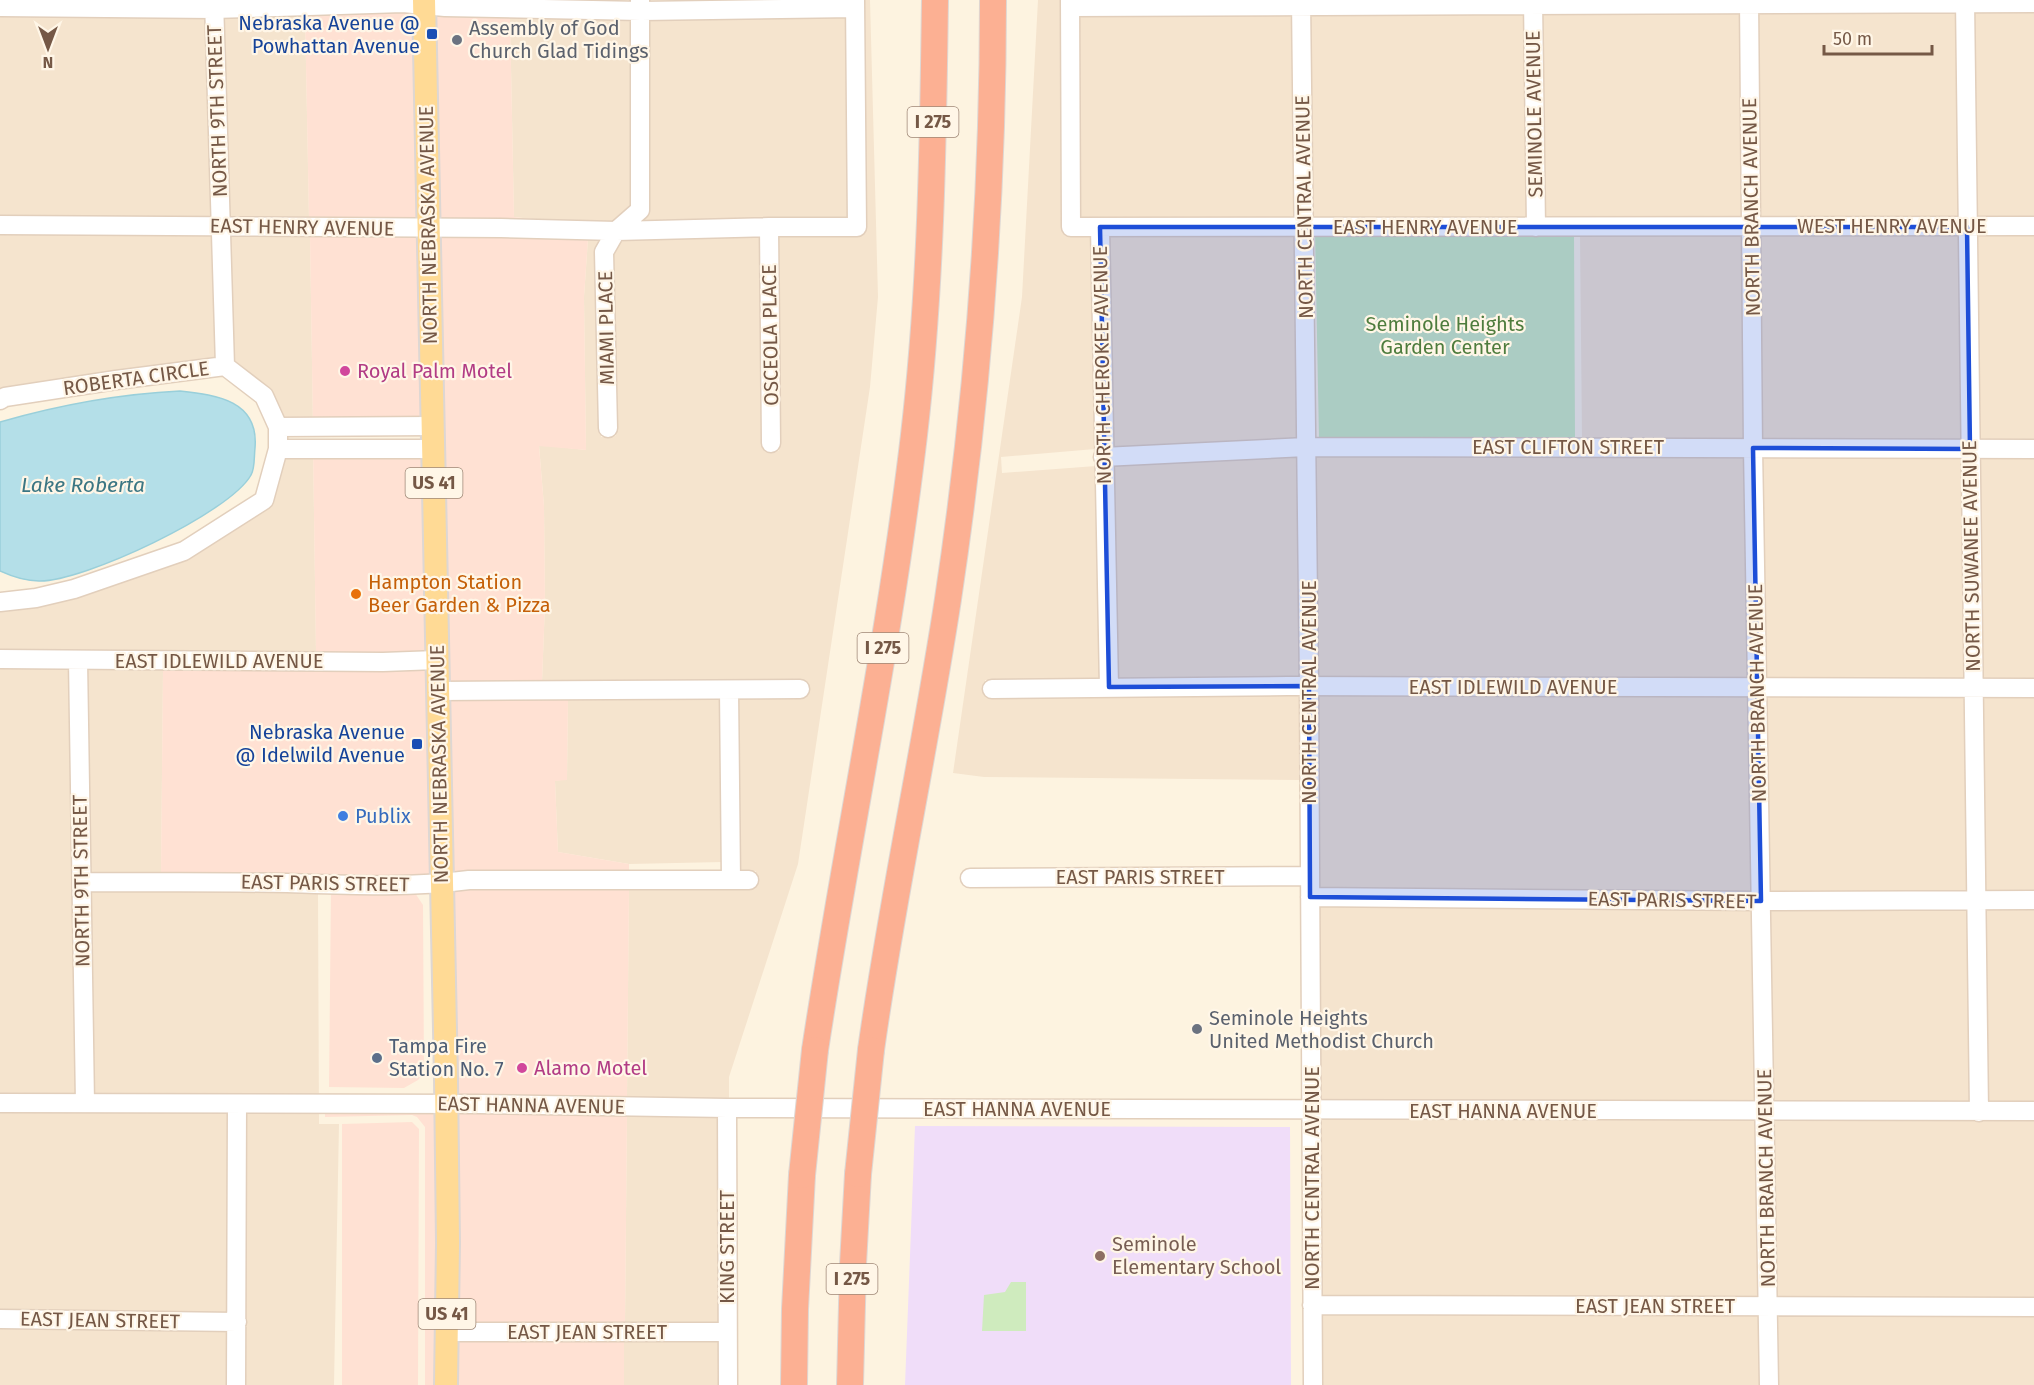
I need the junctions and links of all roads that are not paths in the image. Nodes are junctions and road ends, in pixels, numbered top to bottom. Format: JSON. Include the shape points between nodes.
{"nodes":[{"id":1,"x":935,"y":0,"type":"edge"},
{"id":2,"x":993,"y":0,"type":"edge"},
{"id":3,"x":999,"y":0,"type":"edge"},
{"id":4,"x":424,"y":2,"type":"edge"},
{"id":5,"x":1749,"y":2,"type":"edge"},
{"id":6,"x":1965,"y":2,"type":"edge"},
{"id":7,"x":1070,"y":3,"type":"edge"},
{"id":8,"x":1301,"y":3,"type":"edge"},
{"id":9,"x":1533,"y":3,"type":"edge"},
{"id":10,"x":2034,"y":3,"type":"edge"},
{"id":11,"x":214,"y":4,"type":"edge"},
{"id":12,"x":855,"y":4,"type":"edge"},
{"id":13,"x":641,"y":5,"type":"edge"},
{"id":14,"x":0,"y":8,"type":"edge"},
{"id":15,"x":993,"y":31,"type":"junction"},
{"id":16,"x":0,"y":225,"type":"edge"},
{"id":17,"x":221,"y":226,"type":"junction"},
{"id":18,"x":1751,"y":226,"type":"junction"},
{"id":19,"x":2034,"y":226,"type":"edge"},
{"id":20,"x":428,"y":227,"type":"junction"},
{"id":21,"x":769,"y":227,"type":"junction"},
{"id":22,"x":1100,"y":227,"type":"junction"},
{"id":23,"x":1304,"y":227,"type":"junction"},
{"id":24,"x":1536,"y":227,"type":"junction"},
{"id":25,"x":1967,"y":227,"type":"junction"},
{"id":26,"x":616,"y":231,"type":"junction"},
{"id":27,"x":225,"y":366,"type":"junction"},
{"id":28,"x":0,"y":400,"type":"edge"},
{"id":29,"x":433,"y":426,"type":"junction"},
{"id":30,"x":278,"y":427,"type":"junction"},
{"id":31,"x":608,"y":428,"type":"dead end"},
{"id":32,"x":771,"y":443,"type":"dead end"},
{"id":33,"x":1306,"y":447,"type":"junction"},
{"id":34,"x":1753,"y":448,"type":"junction"},
{"id":35,"x":278,"y":449,"type":"junction"},
{"id":36,"x":433,"y":449,"type":"junction"},
{"id":37,"x":1970,"y":449,"type":"junction"},
{"id":38,"x":2034,"y":449,"type":"edge"},
{"id":39,"x":1103,"y":457,"type":"junction"},
{"id":40,"x":0,"y":602,"type":"edge"},
{"id":41,"x":0,"y":659,"type":"edge"},
{"id":42,"x":78,"y":660,"type":"junction"},
{"id":43,"x":437,"y":660,"type":"junction"},
{"id":44,"x":1309,"y":686,"type":"junction"},
{"id":45,"x":1109,"y":687,"type":"junction"},
{"id":46,"x":1757,"y":688,"type":"junction"},
{"id":47,"x":2034,"y":688,"type":"edge"},
{"id":48,"x":800,"y":689,"type":"dead end"},
{"id":49,"x":992,"y":689,"type":"dead end"},
{"id":50,"x":1973,"y":689,"type":"junction"},
{"id":51,"x":729,"y":690,"type":"junction"},
{"id":52,"x":438,"y":691,"type":"junction"},
{"id":53,"x":1310,"y":876,"type":"junction"},
{"id":54,"x":970,"y":878,"type":"dead end"},
{"id":55,"x":81,"y":882,"type":"junction"},
{"id":56,"x":442,"y":884,"type":"junction"},
{"id":57,"x":1310,"y":897,"type":"junction"},
{"id":58,"x":2034,"y":900,"type":"edge"},
{"id":59,"x":1761,"y":901,"type":"junction"},
{"id":60,"x":1976,"y":901,"type":"junction"},
{"id":61,"x":0,"y":1103,"type":"edge"},
{"id":62,"x":85,"y":1103,"type":"junction"},
{"id":63,"x":237,"y":1104,"type":"junction"},
{"id":64,"x":446,"y":1104,"type":"junction"},
{"id":65,"x":727,"y":1108,"type":"junction"},
{"id":66,"x":1312,"y":1110,"type":"junction"},
{"id":67,"x":1764,"y":1111,"type":"junction"},
{"id":68,"x":2034,"y":1111,"type":"edge"},
{"id":69,"x":1979,"y":1112,"type":"junction"},
{"id":70,"x":1312,"y":1305,"type":"junction"},
{"id":71,"x":1769,"y":1306,"type":"junction"},
{"id":72,"x":2034,"y":1307,"type":"edge"},
{"id":73,"x":0,"y":1319,"type":"edge"},
{"id":74,"x":237,"y":1322,"type":"junction"},
{"id":75,"x":446,"y":1332,"type":"junction"},
{"id":76,"x":727,"y":1332,"type":"junction"},
{"id":77,"x":236,"y":1385,"type":"edge"},
{"id":78,"x":446,"y":1385,"type":"edge"},
{"id":79,"x":728,"y":1385,"type":"edge"},
{"id":80,"x":794,"y":1385,"type":"edge"},
{"id":81,"x":850,"y":1385,"type":"edge"},
{"id":82,"x":1313,"y":1385,"type":"edge"},
{"id":83,"x":1769,"y":1385,"type":"edge"}],
"edges":[{"from":1,"to":80,"type":"highway","number":"I 275","bridge":true,"via":[[930,232],[914,435],[891,600],[815,1050],[802,1174]]},
{"from":2,"to":15,"type":"highway","number":"I 275"},
{"from":3,"to":15,"type":"highway"},
{"from":4,"to":11,"type":"street"},
{"from":4,"to":13,"type":"street","via":[[445,7]]},
{"from":4,"to":20,"type":"main road","name":"NORTH NEBRASKA AVENUE","number":"US 41"},
{"from":5,"to":6,"type":"street"},
{"from":5,"to":9,"type":"street"},
{"from":5,"to":18,"type":"street","name":"NORTH BRANCH AVENUE"},
{"from":6,"to":10,"type":"street"},
{"from":6,"to":25,"type":"street","name":"NORTH SUWANEE AVENUE"},
{"from":7,"to":8,"type":"street"},
{"from":7,"to":22,"type":"street","name":"NORTH CHEROKEE AVENUE","via":[[1071,227]]},
{"from":8,"to":9,"type":"street"},
{"from":8,"to":23,"type":"street","name":"NORTH CENTRAL AVENUE"},
{"from":9,"to":24,"type":"street","name":"SEMINOLE AVENUE"},
{"from":11,"to":14,"type":"street"},
{"from":11,"to":17,"type":"street","name":"NORTH 9TH STREET"},
{"from":12,"to":13,"type":"street"},
{"from":12,"to":21,"type":"street","name":"EAST HENRY AVENUE","via":[[857,227]]},
{"from":13,"to":26,"type":"street","via":[[640,210]]},
{"from":15,"to":81,"type":"highway","number":"I 275","bridge":true,"via":[[985,280],[967,456],[947,602],[871,1050],[852,1264]]},
{"from":16,"to":17,"type":"street","name":"EAST HENRY AVENUE"},
{"from":17,"to":20,"type":"street","name":"EAST HENRY AVENUE"},
{"from":17,"to":27,"type":"street","name":"NORTH 9TH STREET"},
{"from":18,"to":24,"type":"street","name":"EAST HENRY AVENUE"},
{"from":18,"to":25,"type":"street","name":"WEST HENRY AVENUE"},
{"from":18,"to":34,"type":"street","name":"NORTH BRANCH AVENUE"},
{"from":19,"to":25,"type":"street","name":"WEST HENRY AVENUE"},
{"from":20,"to":26,"type":"street","name":"EAST HENRY AVENUE"},
{"from":20,"to":29,"type":"main road","name":"NORTH NEBRASKA AVENUE","number":"US 41"},
{"from":21,"to":26,"type":"street","name":"EAST HENRY AVENUE"},
{"from":21,"to":32,"type":"street","name":"OSCEOLA PLACE"},
{"from":22,"to":23,"type":"street","name":"EAST HENRY AVENUE"},
{"from":22,"to":39,"type":"street","name":"NORTH CHEROKEE AVENUE"},
{"from":23,"to":24,"type":"street","name":"EAST HENRY AVENUE"},
{"from":23,"to":33,"type":"street","name":"NORTH CENTRAL AVENUE"},
{"from":25,"to":37,"type":"street","name":"NORTH SUWANEE AVENUE"},
{"from":26,"to":31,"type":"street","name":"MIAMI PLACE","via":[[604,252]]},
{"from":27,"to":28,"type":"street","name":"ROBERTA CIRCLE"},
{"from":27,"to":30,"type":"street","name":"ROBERTA CIRCLE","via":[[264,396]]},
{"from":29,"to":30,"type":"street"},
{"from":29,"to":36,"type":"main road","name":"NORTH NEBRASKA AVENUE","number":"US 41"},
{"from":30,"to":35,"type":"street","name":"ROBERTA CIRCLE"},
{"from":33,"to":34,"type":"street","name":"EAST CLIFTON STREET"},
{"from":33,"to":39,"type":"street","name":"EAST CLIFTON STREET"},
{"from":33,"to":44,"type":"street","name":"NORTH CENTRAL AVENUE"},
{"from":34,"to":37,"type":"street","name":"EAST CLIFTON STREET"},
{"from":34,"to":46,"type":"street","name":"NORTH BRANCH AVENUE"},
{"from":35,"to":36,"type":"street"},
{"from":35,"to":40,"type":"street","name":"ROBERTA CIRCLE","via":[[264,500],[184,551],[74,589]]},
{"from":36,"to":43,"type":"main road","name":"NORTH NEBRASKA AVENUE","number":"US 41"},
{"from":37,"to":38,"type":"street","name":"EAST CLIFTON STREET"},
{"from":37,"to":50,"type":"street","name":"NORTH SUWANEE AVENUE"},
{"from":39,"to":45,"type":"street","name":"NORTH CHEROKEE AVENUE"},
{"from":41,"to":42,"type":"street","name":"EAST IDLEWILD AVENUE"},
{"from":42,"to":43,"type":"street","name":"EAST IDLEWILD AVENUE"},
{"from":42,"to":55,"type":"street","name":"NORTH 9TH STREET"},
{"from":43,"to":52,"type":"main road","name":"NORTH NEBRASKA AVENUE","number":"US 41"},
{"from":44,"to":45,"type":"street","name":"EAST IDLEWILD AVENUE"},
{"from":44,"to":46,"type":"street","name":"EAST IDLEWILD AVENUE"},
{"from":44,"to":53,"type":"street","name":"NORTH CENTRAL AVENUE"},
{"from":45,"to":49,"type":"street","name":"EAST IDLEWILD AVENUE"},
{"from":46,"to":50,"type":"street","name":"EAST IDLEWILD AVENUE"},
{"from":46,"to":59,"type":"street","name":"NORTH BRANCH AVENUE"},
{"from":47,"to":50,"type":"street","name":"EAST IDLEWILD AVENUE"},
{"from":48,"to":51,"type":"street"},
{"from":50,"to":60,"type":"street","name":"NORTH SUWANEE AVENUE"},
{"from":51,"to":52,"type":"street"},
{"from":51,"to":56,"type":"street","name":"EAST PARIS STREET","via":[[740,880],[469,880]]},
{"from":52,"to":56,"type":"main road","name":"NORTH NEBRASKA AVENUE","number":"US 41"},
{"from":53,"to":54,"type":"street","name":"EAST PARIS STREET"},
{"from":53,"to":57,"type":"street","name":"NORTH CENTRAL AVENUE"},
{"from":55,"to":56,"type":"street","name":"EAST PARIS STREET"},
{"from":55,"to":62,"type":"street","name":"NORTH 9TH STREET"},
{"from":56,"to":64,"type":"main road","name":"NORTH NEBRASKA AVENUE","number":"US 41"},
{"from":57,"to":59,"type":"street","name":"EAST PARIS STREET"},
{"from":57,"to":66,"type":"street","name":"NORTH CENTRAL AVENUE"},
{"from":58,"to":60,"type":"street","name":"EAST PARIS STREET"},
{"from":59,"to":60,"type":"street","name":"EAST PARIS STREET"},
{"from":59,"to":67,"type":"street","name":"NORTH BRANCH AVENUE"},
{"from":60,"to":69,"type":"street","name":"NORTH SUWANEE AVENUE"},
{"from":61,"to":62,"type":"street","name":"EAST HANNA AVENUE"},
{"from":62,"to":63,"type":"street","name":"EAST HANNA AVENUE"},
{"from":63,"to":64,"type":"street","name":"EAST HANNA AVENUE"},
{"from":63,"to":74,"type":"street"},
{"from":64,"to":65,"type":"street","name":"EAST HANNA AVENUE"},
{"from":64,"to":75,"type":"main road","name":"NORTH NEBRASKA AVENUE","number":"US 41"},
{"from":65,"to":66,"type":"street","name":"EAST HANNA AVENUE"},
{"from":65,"to":76,"type":"street","name":"KING STREET"},
{"from":66,"to":67,"type":"street","name":"EAST HANNA AVENUE"},
{"from":66,"to":70,"type":"street","name":"NORTH CENTRAL AVENUE"},
{"from":67,"to":69,"type":"street","name":"EAST HANNA AVENUE"},
{"from":67,"to":71,"type":"street","name":"NORTH BRANCH AVENUE"},
{"from":68,"to":69,"type":"street","name":"EAST HANNA AVENUE"},
{"from":70,"to":71,"type":"street","name":"EAST JEAN STREET"},
{"from":70,"to":82,"type":"street","name":"NORTH CENTRAL AVENUE"},
{"from":71,"to":72,"type":"street","name":"EAST JEAN STREET"},
{"from":71,"to":83,"type":"street","name":"NORTH BRANCH AVENUE"},
{"from":73,"to":74,"type":"street","name":"EAST JEAN STREET"},
{"from":74,"to":77,"type":"street"},
{"from":75,"to":76,"type":"street","name":"EAST JEAN STREET"},
{"from":75,"to":78,"type":"main road","name":"NORTH NEBRASKA AVENUE","number":"US 41"},
{"from":76,"to":79,"type":"street","name":"KING STREET"}]}
